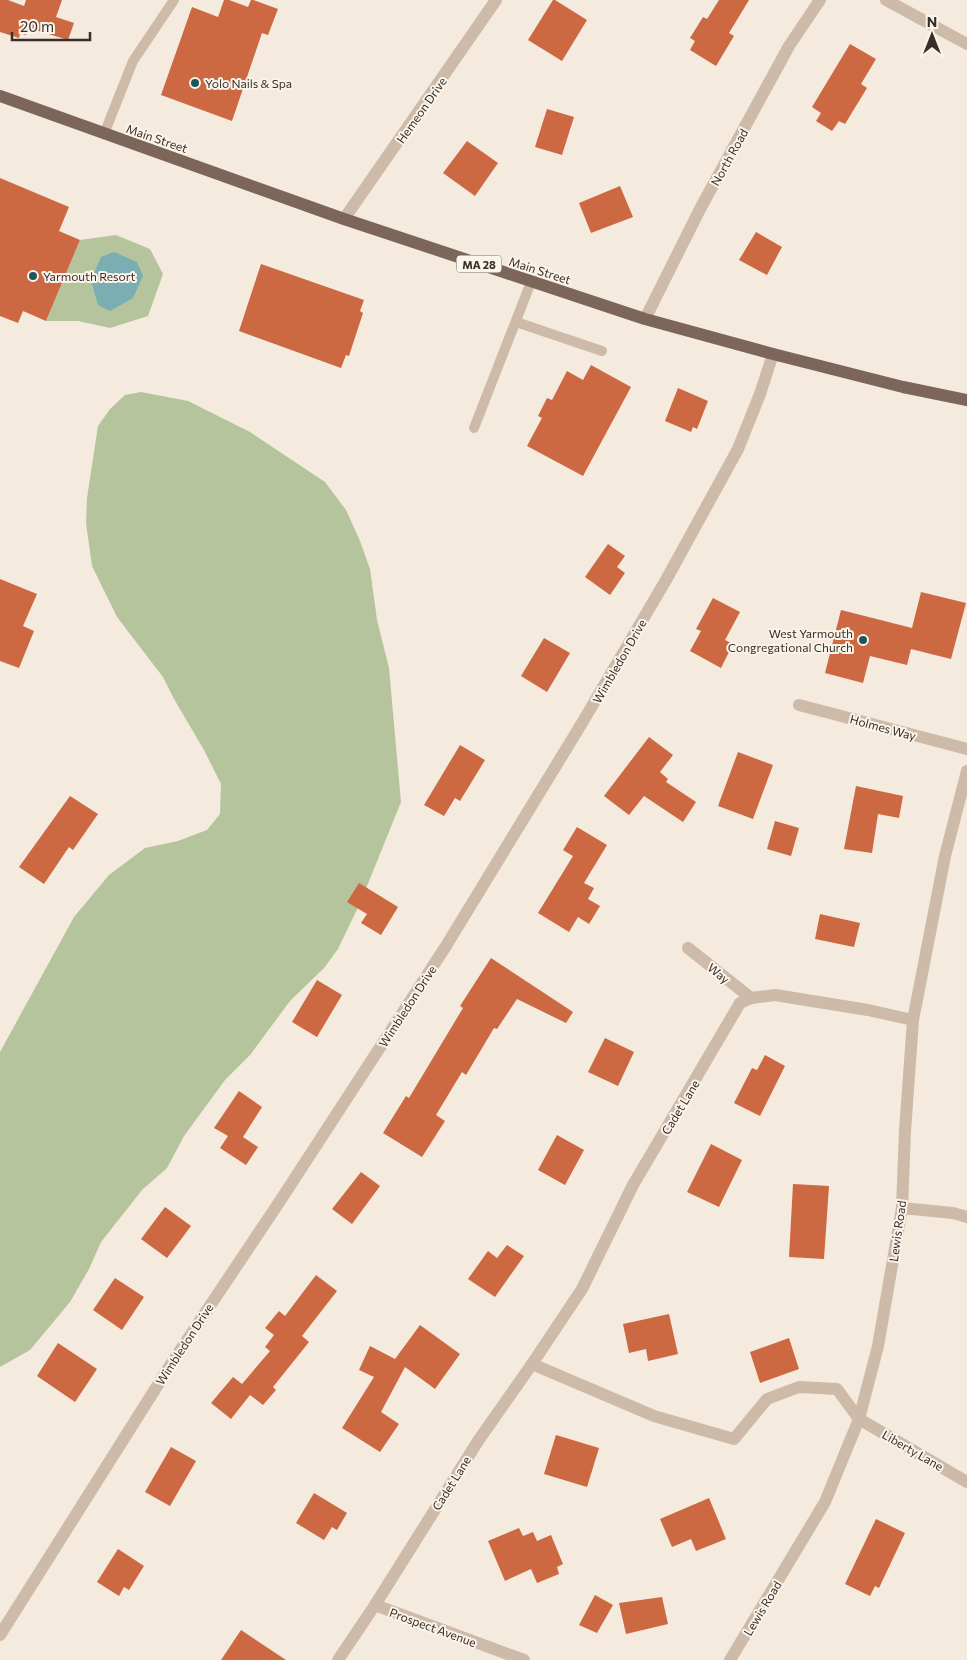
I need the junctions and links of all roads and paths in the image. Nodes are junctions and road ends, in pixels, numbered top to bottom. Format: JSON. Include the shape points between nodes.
{"nodes":[{"id":1,"x":174,"y":0,"type":"edge"},
{"id":2,"x":496,"y":0,"type":"edge"},
{"id":3,"x":820,"y":0,"type":"edge"},
{"id":4,"x":886,"y":0,"type":"edge"},
{"id":5,"x":967,"y":44,"type":"edge"},
{"id":6,"x":0,"y":96,"type":"edge"},
{"id":7,"x":104,"y":134,"type":"junction"},
{"id":8,"x":344,"y":220,"type":"junction"},
{"id":9,"x":531,"y":282,"type":"junction"},
{"id":10,"x":645,"y":319,"type":"junction"},
{"id":11,"x":516,"y":322,"type":"junction"},
{"id":12,"x":602,"y":351,"type":"dead end"},
{"id":13,"x":773,"y":354,"type":"junction"},
{"id":14,"x":967,"y":400,"type":"edge"},
{"id":15,"x":474,"y":428,"type":"dead end"},
{"id":16,"x":799,"y":704,"type":"dead end"},
{"id":17,"x":967,"y":749,"type":"edge"},
{"id":18,"x":967,"y":771,"type":"edge"},
{"id":19,"x":688,"y":948,"type":"dead end"},
{"id":20,"x":750,"y":998,"type":"junction"},
{"id":21,"x":913,"y":1020,"type":"junction"},
{"id":22,"x":902,"y":1208,"type":"junction"},
{"id":23,"x":967,"y":1217,"type":"edge"},
{"id":24,"x":532,"y":1364,"type":"junction"},
{"id":25,"x":859,"y":1419,"type":"junction"},
{"id":26,"x":967,"y":1482,"type":"edge"},
{"id":27,"x":375,"y":1605,"type":"junction"},
{"id":28,"x":0,"y":1635,"type":"edge"},
{"id":29,"x":338,"y":1660,"type":"edge"},
{"id":30,"x":524,"y":1660,"type":"edge"},
{"id":31,"x":730,"y":1660,"type":"edge"}],
"edges":[{"from":1,"to":7,"type":"lane","via":[[133,61]]},
{"from":2,"to":8,"type":"street","name":"Hemeon Drive"},
{"from":3,"to":10,"type":"street","name":"North Road","via":[[789,46],[700,209]]},
{"from":4,"to":5,"type":"street"},
{"from":6,"to":7,"type":"main road","name":"Main Street","number":"MA 28"},
{"from":7,"to":8,"type":"main road","name":"Main Street","number":"MA 28"},
{"from":8,"to":9,"type":"main road","name":"Main Street","number":"MA 28"},
{"from":9,"to":10,"type":"main road","name":"Main Street","number":"MA 28"},
{"from":9,"to":11,"type":"lane"},
{"from":10,"to":13,"type":"main road","name":"Main Street","number":"MA 28"},
{"from":11,"to":12,"type":"lane"},
{"from":11,"to":15,"type":"lane"},
{"from":13,"to":14,"type":"main road","name":"Main Street","number":"MA 28"},
{"from":13,"to":28,"type":"street","name":"Wimbledon Drive","via":[[738,449],[582,723],[446,946],[171,1364]]},
{"from":16,"to":17,"type":"street","name":"Holmes Way"},
{"from":18,"to":21,"type":"street","name":"Lewis Road","via":[[945,856]]},
{"from":19,"to":20,"type":"street","name":"Way"},
{"from":20,"to":21,"type":"street","via":[[775,995]]},
{"from":20,"to":24,"type":"street","name":"Cadet Lane","via":[[740,1003],[633,1185],[582,1289]]},
{"from":21,"to":22,"type":"street","name":"Lewis Road"},
{"from":22,"to":23,"type":"street"},
{"from":22,"to":25,"type":"street","name":"Lewis Road","via":[[878,1346]]},
{"from":24,"to":25,"type":"street","via":[[654,1416],[734,1439],[767,1400],[800,1387],[838,1389]]},
{"from":24,"to":27,"type":"street","name":"Cadet Lane","via":[[478,1441]]},
{"from":25,"to":26,"type":"street","name":"Liberty Lane"},
{"from":25,"to":31,"type":"street","name":"Lewis Road","via":[[825,1502]]},
{"from":27,"to":29,"type":"street","name":"Prospect Avenue"},
{"from":27,"to":30,"type":"street","name":"Prospect Avenue"}]}
